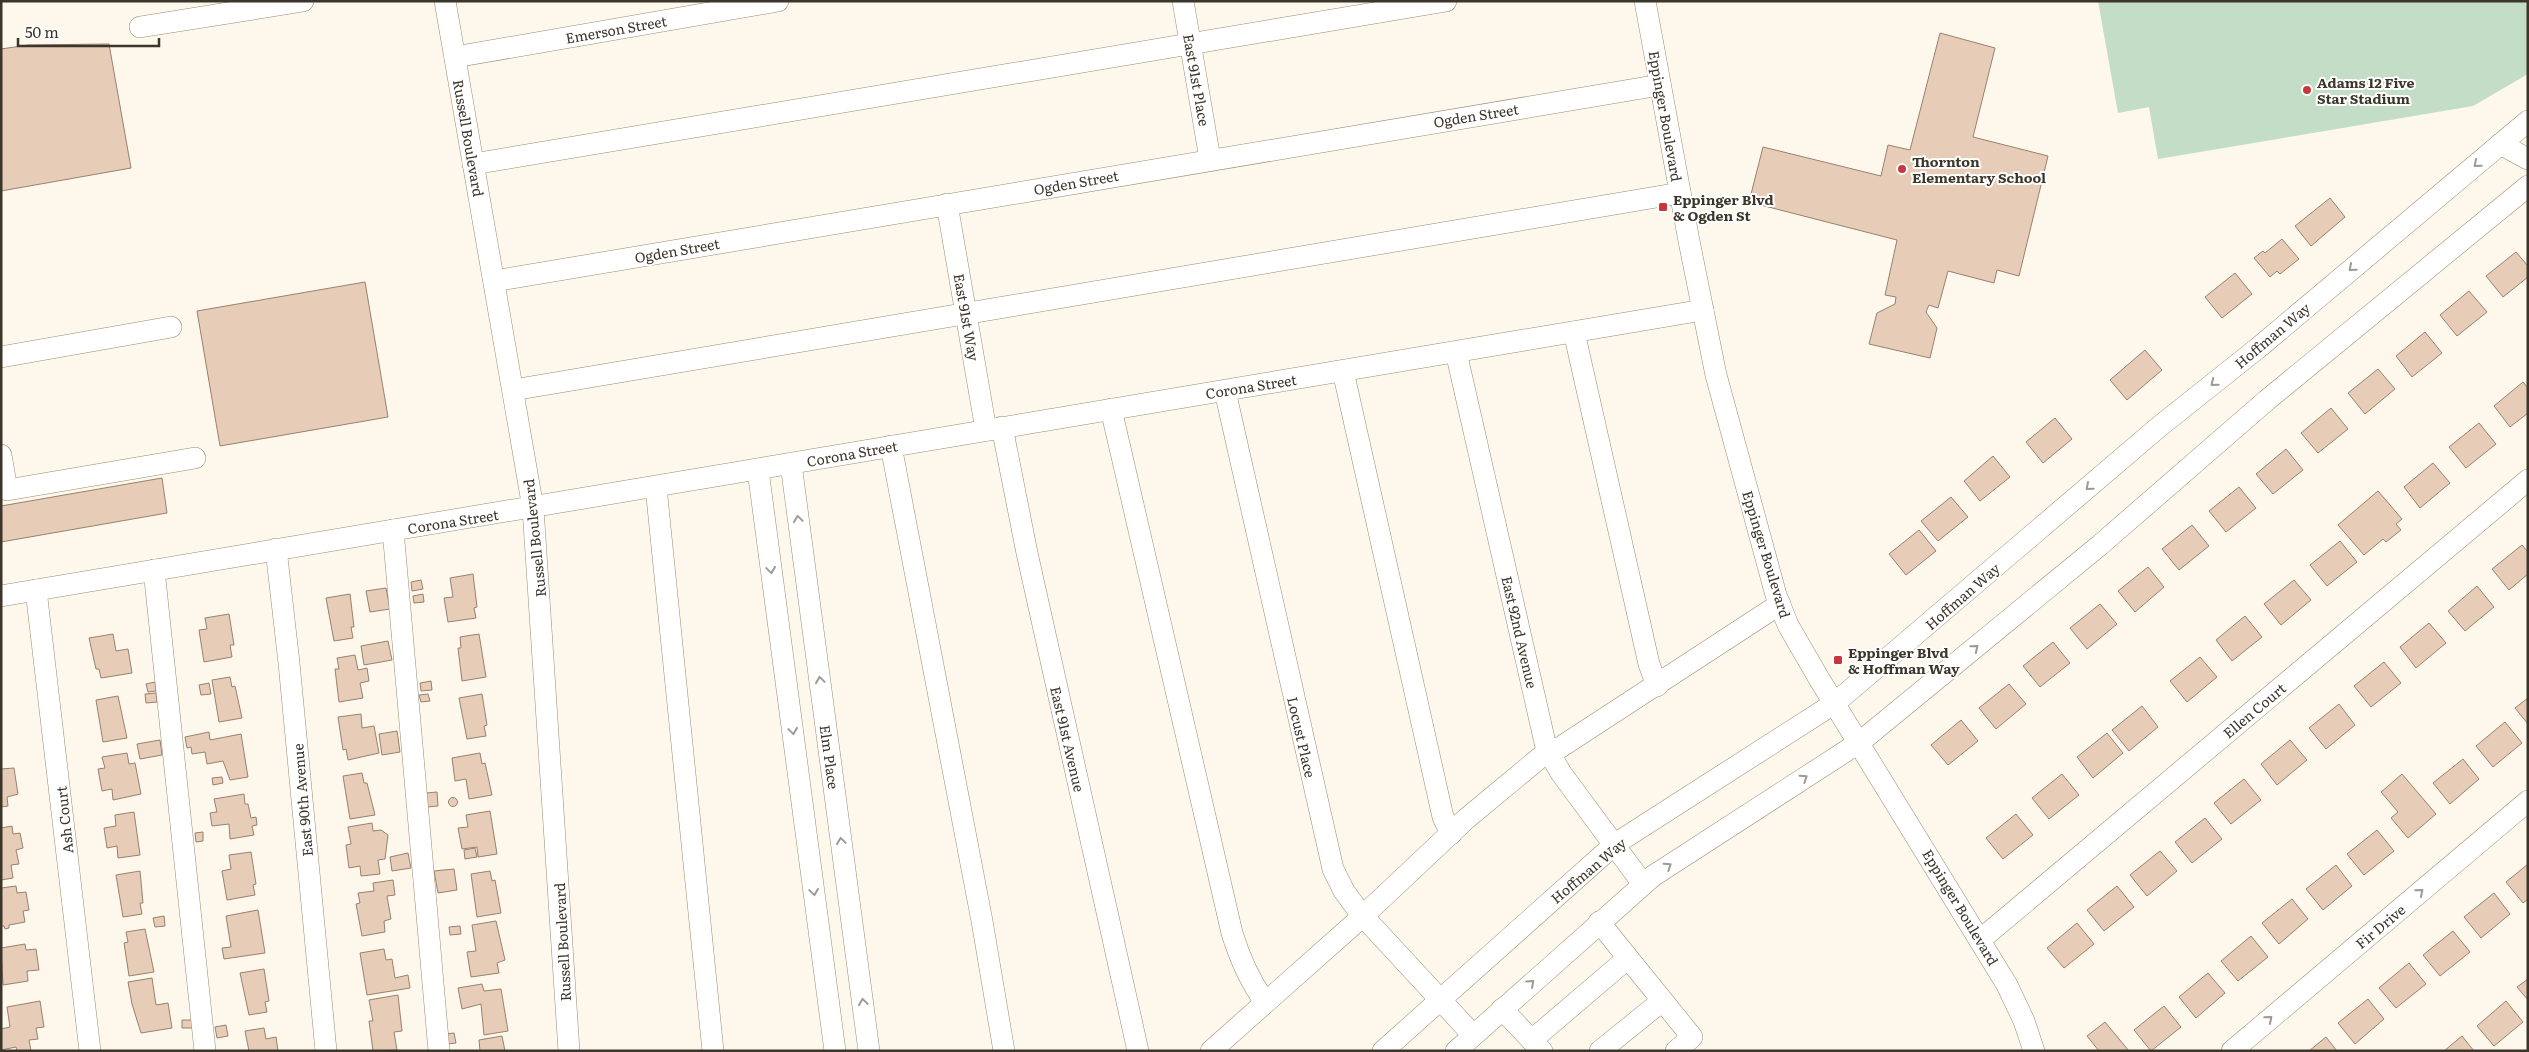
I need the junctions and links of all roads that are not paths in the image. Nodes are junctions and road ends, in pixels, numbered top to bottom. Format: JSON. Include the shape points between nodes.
{"nodes":[{"id":1,"x":303,"y":1,"type":"edge"},
{"id":2,"x":445,"y":1,"type":"edge"},
{"id":3,"x":778,"y":1,"type":"edge"},
{"id":4,"x":1183,"y":1,"type":"edge"},
{"id":5,"x":1446,"y":1,"type":"edge"},
{"id":6,"x":1645,"y":1,"type":"edge"},
{"id":7,"x":140,"y":27,"type":"dead end"},
{"id":8,"x":1191,"y":45,"type":"junction"},
{"id":9,"x":455,"y":57,"type":"junction"},
{"id":10,"x":1660,"y":85,"type":"junction"},
{"id":11,"x":2528,"y":121,"type":"edge"},
{"id":12,"x":2500,"y":144,"type":"junction"},
{"id":13,"x":1210,"y":159,"type":"junction"},
{"id":14,"x":2528,"y":159,"type":"edge"},
{"id":15,"x":473,"y":164,"type":"junction"},
{"id":16,"x":2528,"y":186,"type":"edge"},
{"id":17,"x":1680,"y":193,"type":"junction"},
{"id":18,"x":947,"y":204,"type":"junction"},
{"id":19,"x":494,"y":281,"type":"junction"},
{"id":20,"x":1703,"y":310,"type":"junction"},
{"id":21,"x":966,"y":314,"type":"junction"},
{"id":22,"x":171,"y":327,"type":"dead end"},
{"id":23,"x":1574,"y":332,"type":"junction"},
{"id":24,"x":1456,"y":352,"type":"junction"},
{"id":25,"x":1,"y":357,"type":"edge"},
{"id":26,"x":1343,"y":371,"type":"junction"},
{"id":27,"x":512,"y":390,"type":"junction"},
{"id":28,"x":1225,"y":391,"type":"junction"},
{"id":29,"x":1111,"y":409,"type":"junction"},
{"id":30,"x":994,"y":428,"type":"junction"},
{"id":31,"x":891,"y":446,"type":"junction"},
{"id":32,"x":1,"y":455,"type":"edge"},
{"id":33,"x":195,"y":458,"type":"dead end"},
{"id":34,"x":791,"y":464,"type":"junction"},
{"id":35,"x":758,"y":470,"type":"junction"},
{"id":36,"x":2528,"y":480,"type":"edge"},
{"id":37,"x":656,"y":487,"type":"junction"},
{"id":38,"x":4,"y":491,"type":"edge"},
{"id":39,"x":533,"y":508,"type":"junction"},
{"id":40,"x":393,"y":530,"type":"junction"},
{"id":41,"x":276,"y":549,"type":"junction"},
{"id":42,"x":154,"y":570,"type":"junction"},
{"id":43,"x":36,"y":590,"type":"junction"},
{"id":44,"x":1,"y":596,"type":"edge"},
{"id":45,"x":1780,"y":604,"type":"junction"},
{"id":46,"x":1657,"y":686,"type":"junction"},
{"id":47,"x":1835,"y":703,"type":"junction"},
{"id":48,"x":1860,"y":742,"type":"junction"},
{"id":49,"x":1549,"y":753,"type":"junction"},
{"id":50,"x":2528,"y":801,"type":"edge"},
{"id":51,"x":1451,"y":834,"type":"junction"},
{"id":52,"x":1615,"y":844,"type":"junction"},
{"id":53,"x":1643,"y":884,"type":"junction"},
{"id":54,"x":1363,"y":916,"type":"junction"},
{"id":55,"x":1599,"y":922,"type":"junction"},
{"id":56,"x":1980,"y":940,"type":"junction"},
{"id":57,"x":1628,"y":958,"type":"junction"},
{"id":58,"x":1441,"y":999,"type":"junction"},
{"id":59,"x":1662,"y":1001,"type":"junction"},
{"id":60,"x":1265,"y":1002,"type":"junction"},
{"id":61,"x":1502,"y":1009,"type":"junction"},
{"id":62,"x":1473,"y":1035,"type":"junction"},
{"id":63,"x":1537,"y":1045,"type":"edge"},
{"id":64,"x":90,"y":1051,"type":"edge"},
{"id":65,"x":205,"y":1051,"type":"edge"},
{"id":66,"x":326,"y":1051,"type":"edge"},
{"id":67,"x":439,"y":1051,"type":"edge"},
{"id":68,"x":569,"y":1051,"type":"edge"},
{"id":69,"x":713,"y":1051,"type":"edge"},
{"id":70,"x":835,"y":1051,"type":"edge"},
{"id":71,"x":870,"y":1051,"type":"edge"},
{"id":72,"x":1004,"y":1051,"type":"edge"},
{"id":73,"x":1138,"y":1051,"type":"edge"},
{"id":74,"x":1211,"y":1051,"type":"edge"},
{"id":75,"x":1383,"y":1051,"type":"edge"},
{"id":76,"x":1456,"y":1051,"type":"edge"},
{"id":77,"x":1600,"y":1051,"type":"edge"},
{"id":78,"x":1676,"y":1051,"type":"edge"},
{"id":79,"x":2034,"y":1051,"type":"edge"},
{"id":80,"x":2232,"y":1051,"type":"edge"}],
"edges":[{"from":1,"to":7,"type":"street"},
{"from":2,"to":9,"type":"street","name":"Russell Boulevard"},
{"from":3,"to":9,"type":"street","name":"Emerson Street"},
{"from":4,"to":8,"type":"street","name":"East 91st Place"},
{"from":5,"to":8,"type":"street"},
{"from":6,"to":10,"type":"street","name":"Eppinger Boulevard"},
{"from":8,"to":13,"type":"street","name":"East 91st Place"},
{"from":8,"to":15,"type":"street"},
{"from":9,"to":15,"type":"street","name":"Russell Boulevard"},
{"from":10,"to":13,"type":"street","name":"Ogden Street"},
{"from":10,"to":17,"type":"street","name":"Eppinger Boulevard"},
{"from":11,"to":12,"type":"street","name":"Hoffman Way"},
{"from":12,"to":14,"type":"street"},
{"from":12,"to":47,"type":"street","name":"Hoffman Way","one_way":true,"via":[[2258,348],[2160,426]]},
{"from":13,"to":18,"type":"street","name":"Ogden Street"},
{"from":15,"to":19,"type":"street","name":"Russell Boulevard"},
{"from":48,"to":16,"type":"street","one_way":true,"via":[[2100,545],[2274,394]]},
{"from":17,"to":20,"type":"street","name":"Eppinger Boulevard"},
{"from":17,"to":21,"type":"street"},
{"from":18,"to":19,"type":"street","name":"Ogden Street"},
{"from":18,"to":21,"type":"street","name":"East 91st Way"},
{"from":19,"to":27,"type":"street","name":"Russell Boulevard"},
{"from":20,"to":23,"type":"street","name":"Corona Street"},
{"from":20,"to":45,"type":"street","name":"Eppinger Boulevard","via":[[1716,374]]},
{"from":21,"to":27,"type":"street"},
{"from":21,"to":30,"type":"street","name":"East 91st Way"},
{"from":22,"to":25,"type":"street"},
{"from":23,"to":24,"type":"street","name":"Corona Street"},
{"from":23,"to":46,"type":"street","via":[[1648,664]]},
{"from":24,"to":26,"type":"street","name":"Corona Street"},
{"from":24,"to":49,"type":"street","name":"East 92nd Avenue"},
{"from":26,"to":28,"type":"street","name":"Corona Street"},
{"from":26,"to":51,"type":"street","via":[[1441,807]]},
{"from":27,"to":39,"type":"street","name":"Russell Boulevard"},
{"from":28,"to":29,"type":"street","name":"Corona Street"},
{"from":28,"to":54,"type":"street","name":"Locust Place","via":[[1329,856],[1344,891]]},
{"from":29,"to":30,"type":"street","name":"Corona Street"},
{"from":29,"to":60,"type":"street","via":[[1232,933],[1242,966]]},
{"from":30,"to":31,"type":"street","name":"Corona Street"},
{"from":30,"to":73,"type":"street","name":"East 91st Avenue","via":[[1027,553]]},
{"from":31,"to":34,"type":"street","name":"Corona Street"},
{"from":31,"to":72,"type":"street"},
{"from":32,"to":38,"type":"street"},
{"from":33,"to":38,"type":"street"},
{"from":34,"to":35,"type":"street","name":"Corona Street"},
{"from":71,"to":34,"type":"street","name":"Elm Place","one_way":true},
{"from":35,"to":37,"type":"street","name":"Corona Street"},
{"from":35,"to":70,"type":"street","one_way":true},
{"from":36,"to":56,"type":"street","name":"Ellen Court"},
{"from":37,"to":39,"type":"street","name":"Corona Street"},
{"from":37,"to":69,"type":"street"},
{"from":39,"to":40,"type":"street","name":"Corona Street"},
{"from":39,"to":68,"type":"street","name":"Russell Boulevard"},
{"from":40,"to":41,"type":"street","name":"Corona Street"},
{"from":40,"to":67,"type":"street"},
{"from":41,"to":42,"type":"street","name":"Corona Street"},
{"from":41,"to":66,"type":"street","name":"East 90th Avenue"},
{"from":42,"to":43,"type":"street","name":"Corona Street"},
{"from":42,"to":65,"type":"street"},
{"from":43,"to":44,"type":"street","name":"Corona Street"},
{"from":43,"to":64,"type":"street","name":"Ash Court"},
{"from":45,"to":46,"type":"street"},
{"from":45,"to":47,"type":"street","name":"Eppinger Boulevard","via":[[1788,625]]},
{"from":46,"to":49,"type":"street"},
{"from":47,"to":48,"type":"street","name":"Eppinger Boulevard"},
{"from":47,"to":52,"type":"street","name":"Hoffman Way"},
{"from":53,"to":48,"type":"street","one_way":true},
{"from":48,"to":56,"type":"street","name":"Eppinger Boulevard"},
{"from":49,"to":51,"type":"street"},
{"from":49,"to":52,"type":"street","name":"East 92nd Avenue"},
{"from":80,"to":50,"type":"street","name":"Fir Drive","one_way":true},
{"from":51,"to":54,"type":"street"},
{"from":52,"to":53,"type":"street","name":"East 92nd Avenue"},
{"from":52,"to":58,"type":"street","name":"Hoffman Way"},
{"from":53,"to":55,"type":"street"},
{"from":54,"to":58,"type":"street","name":"Locust Place"},
{"from":54,"to":60,"type":"street"},
{"from":55,"to":57,"type":"street"},
{"from":61,"to":55,"type":"street","one_way":true},
{"from":56,"to":79,"type":"street","name":"Eppinger Boulevard","via":[[2008,985]]},
{"from":57,"to":59,"type":"street"},
{"from":57,"to":63,"type":"street"},
{"from":58,"to":62,"type":"street","name":"Locust Place"},
{"from":58,"to":75,"type":"street","name":"Hoffman Way"},
{"from":59,"to":77,"type":"street"},
{"from":59,"to":78,"type":"street","via":[[1692,1037]]},
{"from":60,"to":74,"type":"street"},
{"from":61,"to":62,"type":"street"},
{"from":61,"to":63,"type":"street"},
{"from":62,"to":76,"type":"street"}]}
